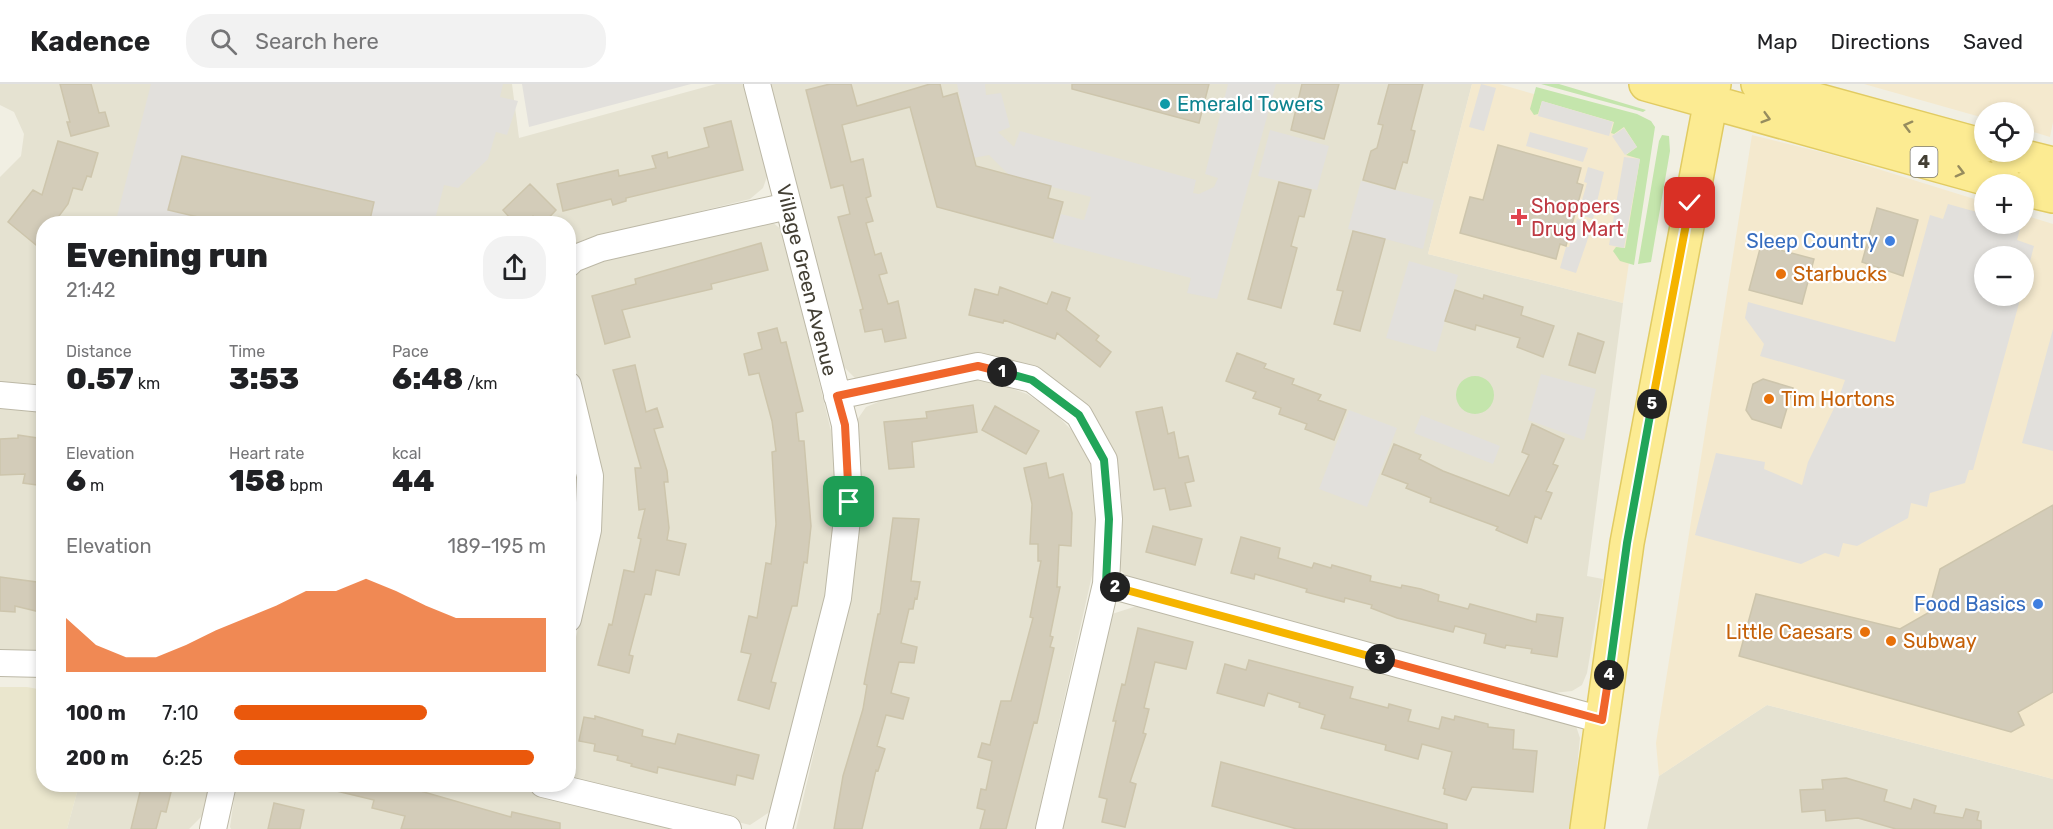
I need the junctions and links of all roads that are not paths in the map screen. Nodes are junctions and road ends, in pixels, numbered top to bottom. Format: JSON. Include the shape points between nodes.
{"nodes":[{"id":1,"x":757,"y":84,"type":"edge"},
{"id":2,"x":1646,"y":84,"type":"edge"},
{"id":3,"x":1758,"y":84,"type":"edge"},
{"id":4,"x":1712,"y":93,"type":"edge"},
{"id":5,"x":1974,"y":143,"type":"edge"},
{"id":6,"x":2034,"y":159,"type":"edge"},
{"id":7,"x":2053,"y":164,"type":"edge"},
{"id":8,"x":1974,"y":174,"type":"edge"},
{"id":9,"x":2034,"y":191,"type":"edge"},
{"id":10,"x":2053,"y":196,"type":"edge"},
{"id":11,"x":788,"y":206,"type":"junction"},
{"id":12,"x":576,"y":258,"type":"edge"},
{"id":13,"x":0,"y":395,"type":"edge"},
{"id":14,"x":837,"y":396,"type":"junction"},
{"id":15,"x":36,"y":398,"type":"edge"},
{"id":16,"x":576,"y":418,"type":"edge"},
{"id":17,"x":576,"y":583,"type":"edge"},
{"id":18,"x":1106,"y":584,"type":"junction"},
{"id":19,"x":0,"y":663,"type":"edge"},
{"id":20,"x":36,"y":664,"type":"edge"},
{"id":21,"x":1602,"y":720,"type":"junction"},
{"id":22,"x":222,"y":792,"type":"edge"},
{"id":23,"x":576,"y":792,"type":"edge"},
{"id":24,"x":213,"y":829,"type":"edge"},
{"id":25,"x":728,"y":829,"type":"edge"},
{"id":26,"x":779,"y":829,"type":"edge"},
{"id":27,"x":1049,"y":829,"type":"edge"},
{"id":28,"x":1587,"y":829,"type":"edge"}],
"edges":[{"from":1,"to":11,"type":"street","name":"Village Green Avenue"},
{"from":2,"to":4,"type":"main road","number":"4"},
{"from":5,"to":3,"type":"main road","number":"4","one_way":true},
{"from":4,"to":8,"type":"main road","number":"4","one_way":true},
{"from":4,"to":21,"type":"main road","via":[[1627,543]]},
{"from":6,"to":7,"type":"main road"},
{"from":9,"to":10,"type":"main road"},
{"from":11,"to":12,"type":"street","via":[[601,248]]},
{"from":11,"to":14,"type":"street","name":"Village Green Avenue"},
{"from":13,"to":15,"type":"street"},
{"from":14,"to":18,"type":"street","via":[[978,366],[1032,380],[1079,415],[1104,460],[1109,519]]},
{"from":14,"to":26,"type":"street","name":"Village Green Avenue","via":[[845,425],[849,502],[838,598]]},
{"from":16,"to":17,"type":"street","via":[[590,476],[588,530]]},
{"from":18,"to":21,"type":"street"},
{"from":18,"to":27,"type":"street"},
{"from":19,"to":20,"type":"street"},
{"from":21,"to":28,"type":"main road"},
{"from":22,"to":24,"type":"street"},
{"from":23,"to":25,"type":"street"}]}
